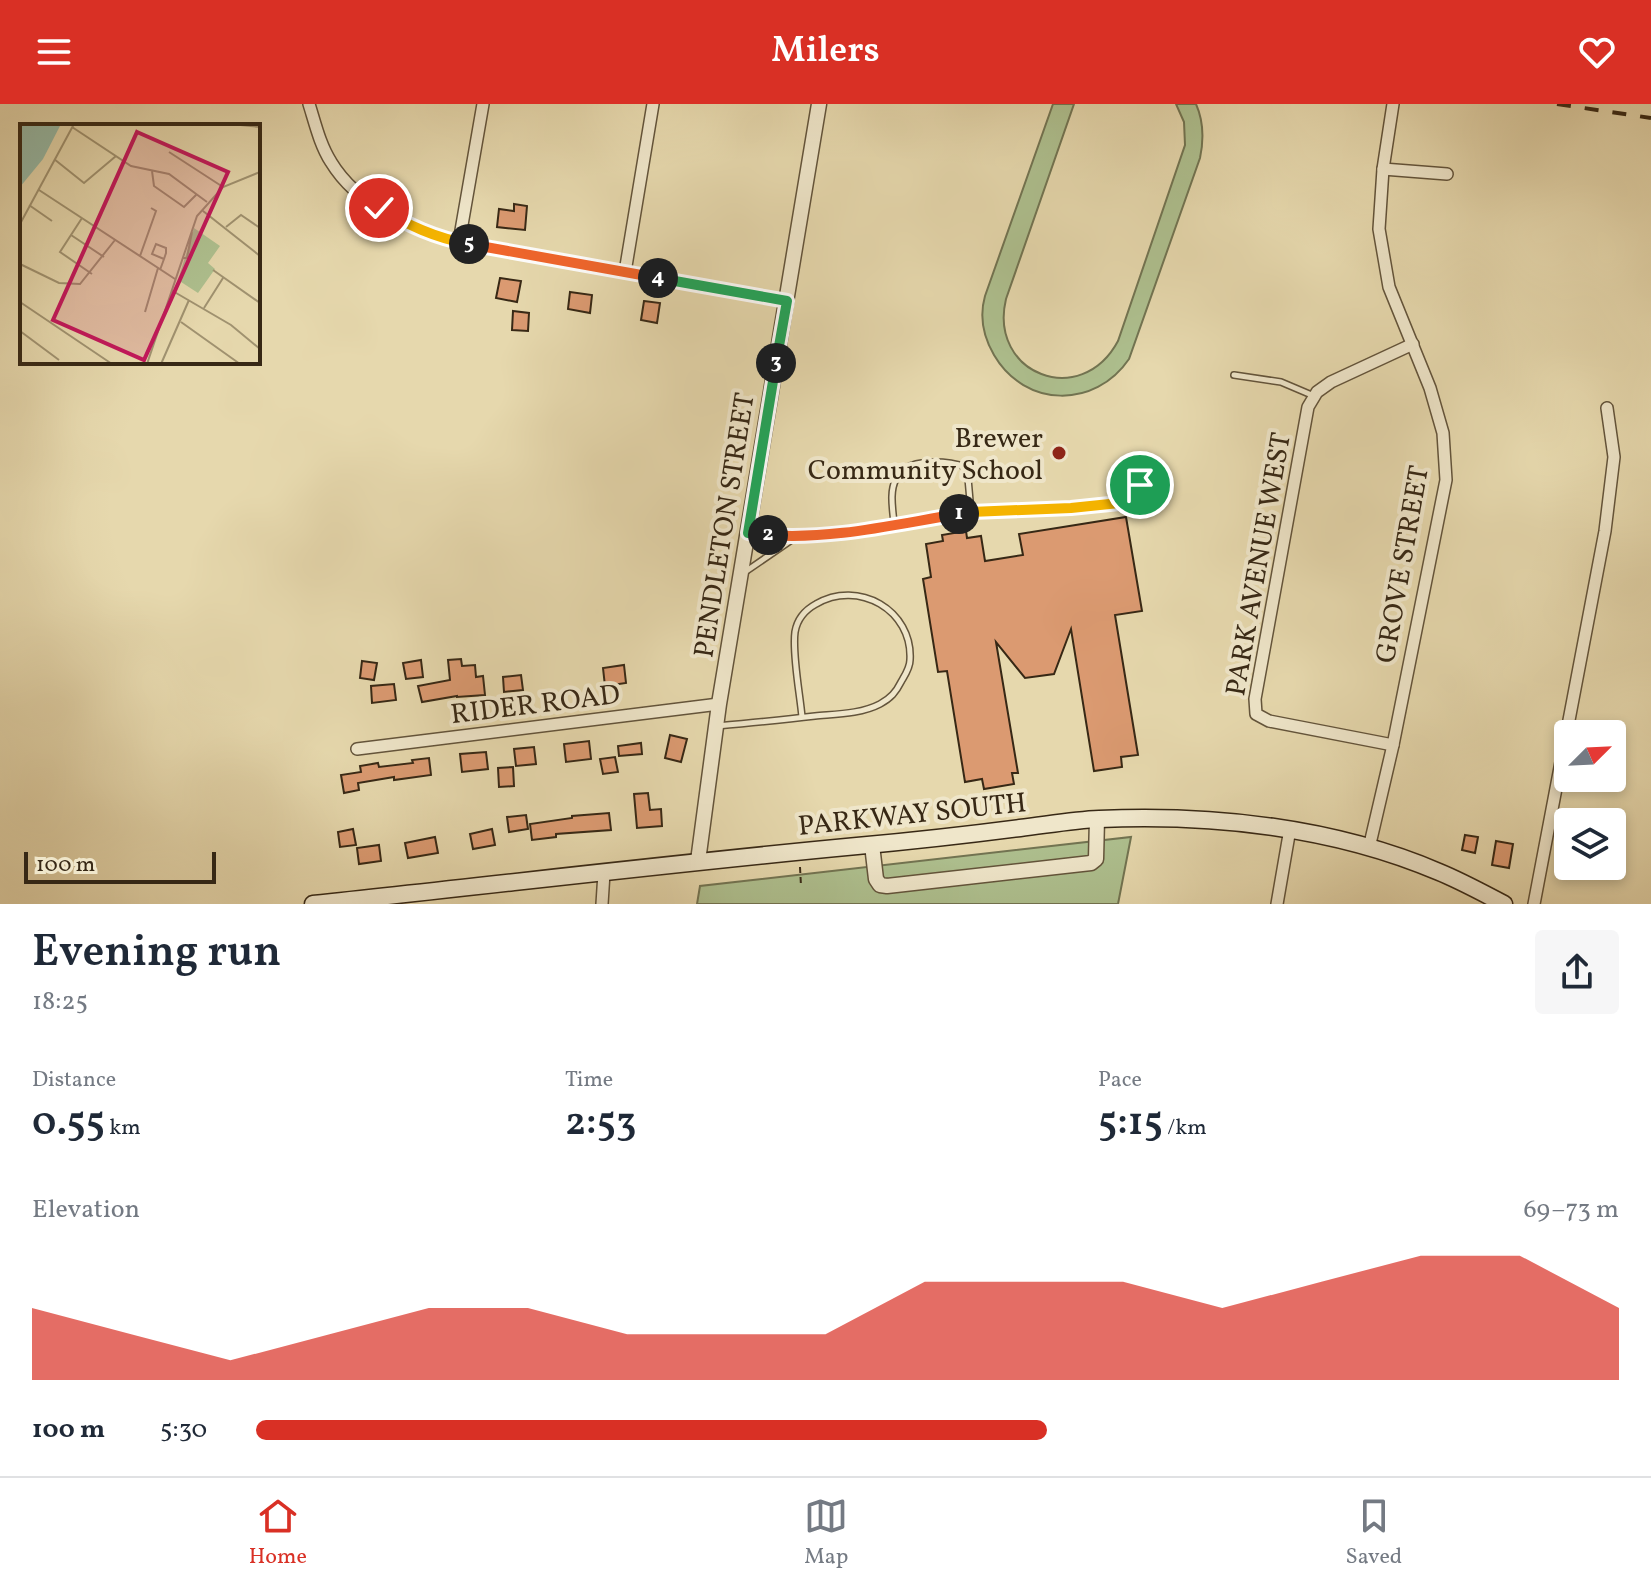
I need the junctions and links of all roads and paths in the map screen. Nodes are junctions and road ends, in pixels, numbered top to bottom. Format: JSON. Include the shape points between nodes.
{"nodes":[{"id":1,"x":309,"y":104,"type":"edge"},
{"id":2,"x":483,"y":104,"type":"edge"},
{"id":3,"x":653,"y":104,"type":"edge"},
{"id":4,"x":819,"y":104,"type":"edge"},
{"id":5,"x":1393,"y":104,"type":"edge"},
{"id":6,"x":1383,"y":169,"type":"junction"},
{"id":7,"x":1447,"y":174,"type":"dead end"},
{"id":8,"x":459,"y":242,"type":"junction"},
{"id":9,"x":625,"y":272,"type":"junction"},
{"id":10,"x":787,"y":301,"type":"junction"},
{"id":11,"x":1413,"y":344,"type":"junction"},
{"id":12,"x":1234,"y":375,"type":"dead end"},
{"id":13,"x":1314,"y":396,"type":"junction"},
{"id":14,"x":1607,"y":408,"type":"dead end"},
{"id":15,"x":1138,"y":459,"type":"dead end"},
{"id":16,"x":971,"y":512,"type":"junction"},
{"id":17,"x":894,"y":524,"type":"junction"},
{"id":18,"x":748,"y":533,"type":"junction"},
{"id":19,"x":797,"y":537,"type":"junction"},
{"id":20,"x":741,"y":575,"type":"junction"},
{"id":21,"x":719,"y":704,"type":"junction"},
{"id":22,"x":802,"y":717,"type":"junction"},
{"id":23,"x":716,"y":726,"type":"junction"},
{"id":24,"x":1393,"y":745,"type":"junction"},
{"id":25,"x":357,"y":749,"type":"dead end"},
{"id":26,"x":1097,"y":819,"type":"junction"},
{"id":27,"x":1290,"y":829,"type":"junction"},
{"id":28,"x":872,"y":845,"type":"junction"},
{"id":29,"x":1369,"y":848,"type":"junction"},
{"id":30,"x":698,"y":861,"type":"junction"},
{"id":31,"x":800,"y":866,"type":"dead end"},
{"id":32,"x":604,"y":873,"type":"junction"},
{"id":33,"x":801,"y":886,"type":"dead end"},
{"id":34,"x":313,"y":904,"type":"edge"},
{"id":35,"x":602,"y":904,"type":"edge"},
{"id":36,"x":1277,"y":904,"type":"edge"},
{"id":37,"x":1504,"y":904,"type":"edge"},
{"id":38,"x":1534,"y":904,"type":"edge"}],
"edges":[{"from":1,"to":8,"type":"street","via":[[330,161],[349,185],[409,226]]},
{"from":2,"to":8,"type":"street"},
{"from":3,"to":9,"type":"street"},
{"from":4,"to":10,"type":"street","name":"PENDLETON STREET"},
{"from":5,"to":6,"type":"street","name":"GROVE STREET"},
{"from":6,"to":7,"type":"street"},
{"from":6,"to":11,"type":"street","name":"GROVE STREET","via":[[1379,229],[1389,287]]},
{"from":8,"to":9,"type":"street"},
{"from":9,"to":10,"type":"street"},
{"from":10,"to":18,"type":"street","name":"PENDLETON STREET"},
{"from":11,"to":13,"type":"street","via":[[1331,382]]},
{"from":11,"to":24,"type":"street","name":"GROVE STREET","via":[[1443,433],[1446,480]]},
{"from":12,"to":13,"type":"lane","via":[[1281,382]]},
{"from":13,"to":24,"type":"street","name":"PARK AVENUE WEST","via":[[1256,714]]},
{"from":14,"to":38,"type":"street","via":[[1614,457],[1605,531]]},
{"from":15,"to":16,"type":"lane","via":[[1139,493],[1129,502]]},
{"from":16,"to":17,"type":"lane"},
{"from":16,"to":17,"type":"lane","via":[[967,467],[932,462],[901,471],[894,484]]},
{"from":17,"to":19,"type":"lane"},
{"from":18,"to":19,"type":"lane"},
{"from":18,"to":20,"type":"street","name":"PENDLETON STREET"},
{"from":19,"to":20,"type":"lane"},
{"from":20,"to":21,"type":"street","name":"PENDLETON STREET"},
{"from":21,"to":23,"type":"street","name":"PENDLETON STREET"},
{"from":21,"to":25,"type":"street","name":"RIDER ROAD"},
{"from":22,"to":22,"type":"lane","via":[[870,708],[893,696],[911,658],[899,621],[877,601],[837,595],[801,616],[794,643]]},
{"from":22,"to":23,"type":"lane"},
{"from":23,"to":30,"type":"street","name":"PENDLETON STREET"},
{"from":24,"to":29,"type":"street","name":"GROVE STREET"},
{"from":26,"to":27,"type":"main road","name":"PARKWAY SOUTH","via":[[1226,821]]},
{"from":26,"to":28,"type":"main road","name":"PARKWAY SOUTH"},
{"from":26,"to":28,"type":"street","via":[[1098,852],[1091,863],[887,886],[876,879]]},
{"from":27,"to":29,"type":"main road","name":"PARKWAY SOUTH"},
{"from":27,"to":36,"type":"street"},
{"from":28,"to":30,"type":"main road","name":"PARKWAY SOUTH"},
{"from":29,"to":37,"type":"main road","name":"PARKWAY SOUTH","via":[[1438,871]]},
{"from":30,"to":32,"type":"main road","name":"PARKWAY SOUTH"},
{"from":31,"to":33,"type":"path"},
{"from":32,"to":34,"type":"main road","name":"PARKWAY SOUTH"},
{"from":32,"to":35,"type":"street"}]}
